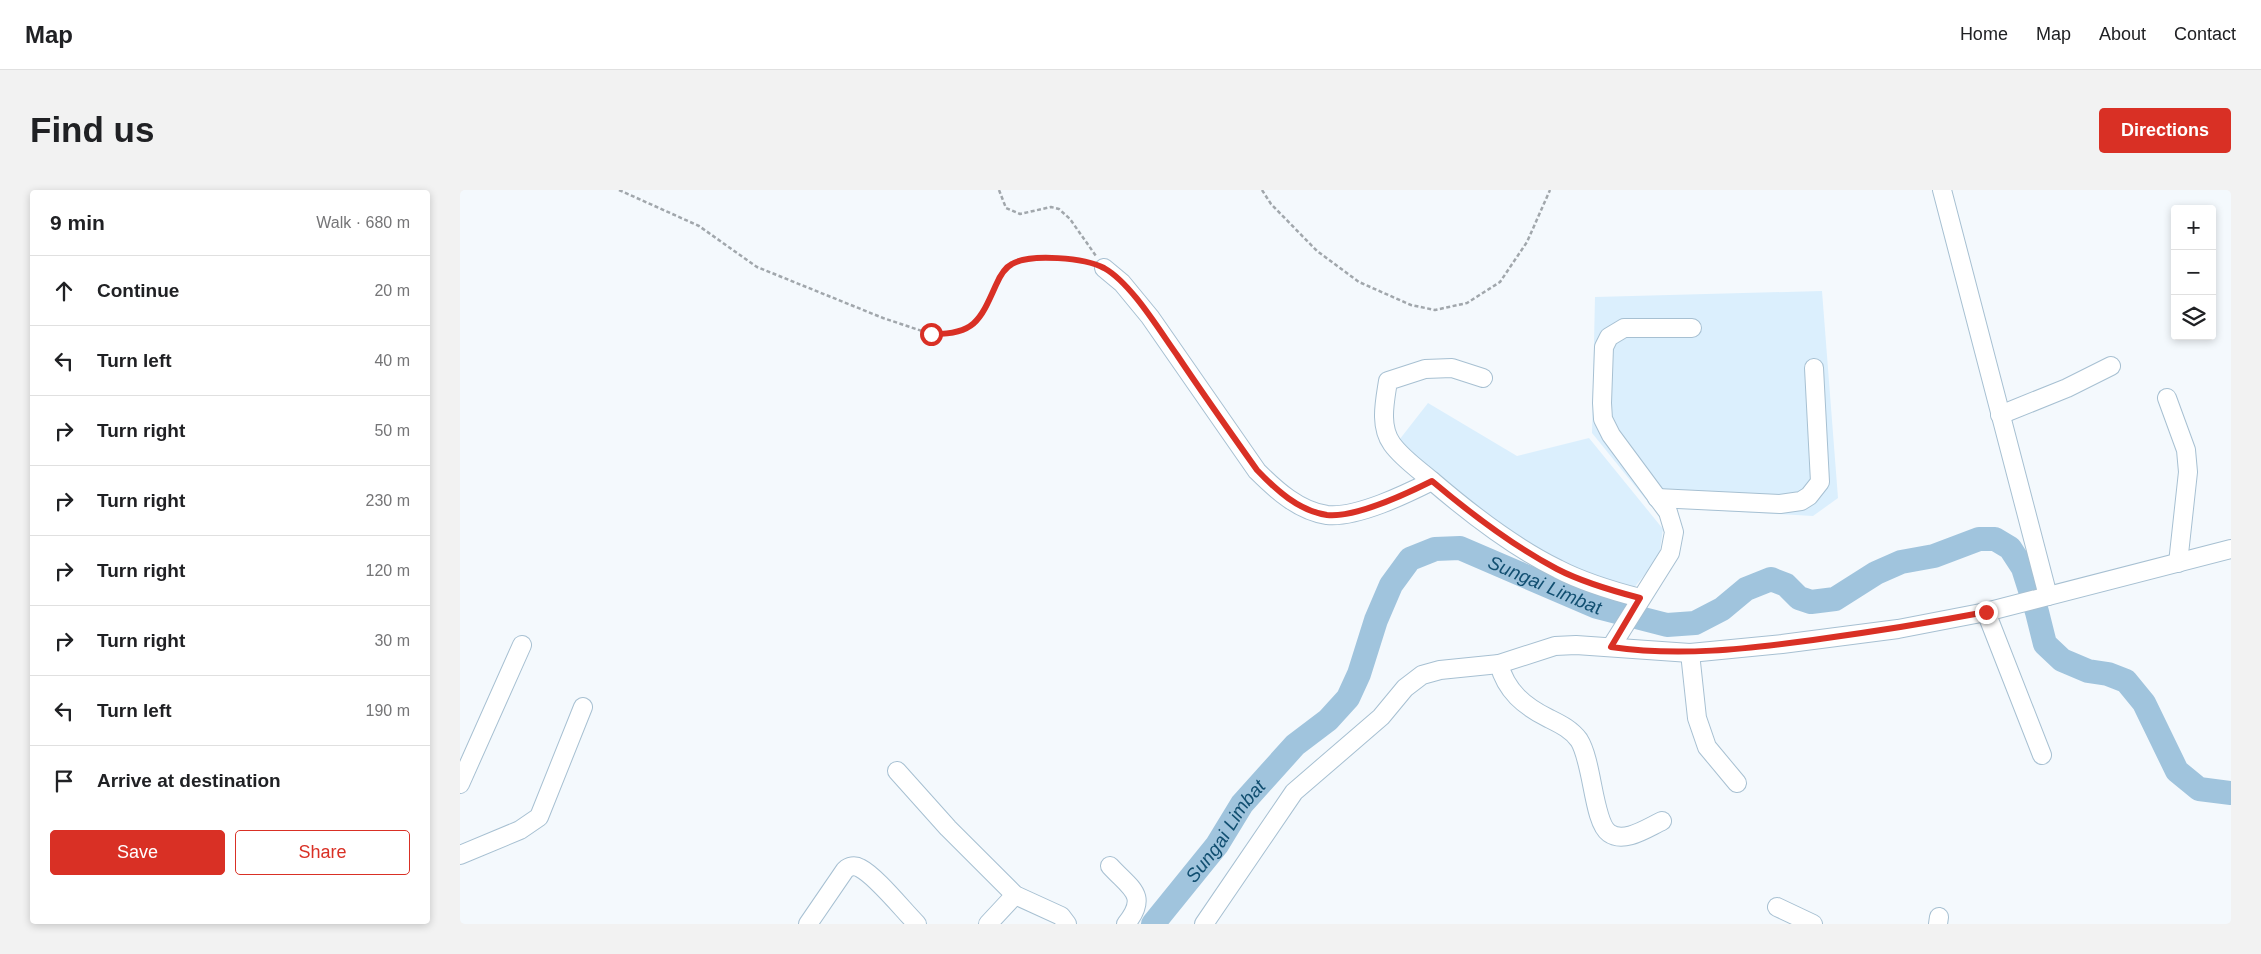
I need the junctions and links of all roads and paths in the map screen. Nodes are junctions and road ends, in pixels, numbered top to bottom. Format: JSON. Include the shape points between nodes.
{"nodes":[{"id":1,"x":619,"y":190,"type":"edge"},
{"id":2,"x":999,"y":190,"type":"edge"},
{"id":3,"x":1262,"y":190,"type":"edge"},
{"id":4,"x":1550,"y":190,"type":"edge"},
{"id":5,"x":1942,"y":190,"type":"edge"},
{"id":6,"x":1104,"y":268,"type":"junction"},
{"id":7,"x":1692,"y":328,"type":"dead end"},
{"id":8,"x":2111,"y":366,"type":"dead end"},
{"id":9,"x":1814,"y":368,"type":"dead end"},
{"id":10,"x":1483,"y":378,"type":"dead end"},
{"id":11,"x":2167,"y":398,"type":"dead end"},
{"id":12,"x":2000,"y":415,"type":"junction"},
{"id":13,"x":1432,"y":481,"type":"junction"},
{"id":14,"x":1657,"y":498,"type":"junction"},
{"id":15,"x":2231,"y":549,"type":"edge"},
{"id":16,"x":2178,"y":563,"type":"junction"},
{"id":17,"x":2044,"y":596,"type":"junction"},
{"id":18,"x":1638,"y":602,"type":"junction"},
{"id":19,"x":1986,"y":612,"type":"junction"},
{"id":20,"x":522,"y":645,"type":"dead end"},
{"id":21,"x":1611,"y":647,"type":"junction"},
{"id":22,"x":1690,"y":653,"type":"junction"},
{"id":23,"x":1498,"y":664,"type":"junction"},
{"id":24,"x":583,"y":707,"type":"dead end"},
{"id":25,"x":2042,"y":754,"type":"dead end"},
{"id":26,"x":897,"y":771,"type":"dead end"},
{"id":27,"x":1737,"y":783,"type":"dead end"},
{"id":28,"x":460,"y":784,"type":"edge"},
{"id":29,"x":1662,"y":821,"type":"dead end"},
{"id":30,"x":460,"y":855,"type":"edge"},
{"id":31,"x":1110,"y":866,"type":"dead end"},
{"id":32,"x":1015,"y":895,"type":"junction"},
{"id":33,"x":1777,"y":907,"type":"dead end"},
{"id":34,"x":808,"y":924,"type":"edge"},
{"id":35,"x":917,"y":924,"type":"edge"},
{"id":36,"x":988,"y":924,"type":"edge"},
{"id":37,"x":1067,"y":924,"type":"edge"},
{"id":38,"x":1126,"y":924,"type":"edge"},
{"id":39,"x":1204,"y":924,"type":"edge"},
{"id":40,"x":1813,"y":924,"type":"edge"}],
"edges":[{"from":1,"to":6,"type":"path","via":[[698,226],[758,267],[931,334],[952,334],[974,325],[985,311],[1000,276],[1011,264],[1035,257],[1076,260]]},
{"from":2,"to":6,"type":"path","via":[[1006,208],[1020,214],[1051,207],[1059,209],[1070,219]]},
{"from":3,"to":4,"type":"path","via":[[1271,204],[1317,251],[1359,282],[1411,305],[1436,310],[1467,303],[1500,282],[1527,242]]},
{"from":5,"to":12,"type":"street"},
{"from":6,"to":13,"type":"street","via":[[1122,282],[1150,317],[1257,470],[1289,499],[1326,515],[1347,515]]},
{"from":7,"to":14,"type":"street","via":[[1624,328],[1609,337],[1604,347],[1603,419]]},
{"from":8,"to":12,"type":"street"},
{"from":9,"to":14,"type":"street","via":[[1820,482],[1810,496],[1801,501],[1780,504]]},
{"from":10,"to":13,"type":"street","via":[[1452,368],[1425,369],[1388,381],[1383,409],[1391,443]]},
{"from":11,"to":16,"type":"street","via":[[2186,450],[2188,472]]},
{"from":12,"to":17,"type":"street"},
{"from":13,"to":18,"type":"street","via":[[1526,551],[1558,570]]},
{"from":14,"to":18,"type":"street","via":[[1668,512],[1674,532],[1670,553]]},
{"from":15,"to":16,"type":"street"},
{"from":16,"to":17,"type":"street"},
{"from":17,"to":19,"type":"street"},
{"from":18,"to":21,"type":"street"},
{"from":19,"to":22,"type":"street","via":[[1888,630]]},
{"from":19,"to":25,"type":"street"},
{"from":20,"to":28,"type":"street"},
{"from":21,"to":22,"type":"street"},
{"from":21,"to":23,"type":"street","via":[[1555,646]]},
{"from":22,"to":27,"type":"street","via":[[1697,718],[1707,747]]},
{"from":23,"to":29,"type":"street","via":[[1503,680],[1514,694],[1538,713],[1570,729],[1579,741],[1589,764],[1600,822],[1608,833],[1617,837],[1629,836]]},
{"from":23,"to":39,"type":"street","via":[[1440,670],[1422,675],[1405,688],[1381,717],[1294,792]]},
{"from":24,"to":30,"type":"street","via":[[539,817],[520,830]]},
{"from":26,"to":32,"type":"street"},
{"from":31,"to":38,"type":"street","via":[[1138,900],[1136,912]]},
{"from":32,"to":36,"type":"street"},
{"from":32,"to":37,"type":"street","via":[[1061,916]]},
{"from":33,"to":40,"type":"street"},
{"from":34,"to":35,"type":"street","via":[[845,870],[852,866],[871,876]]}]}
